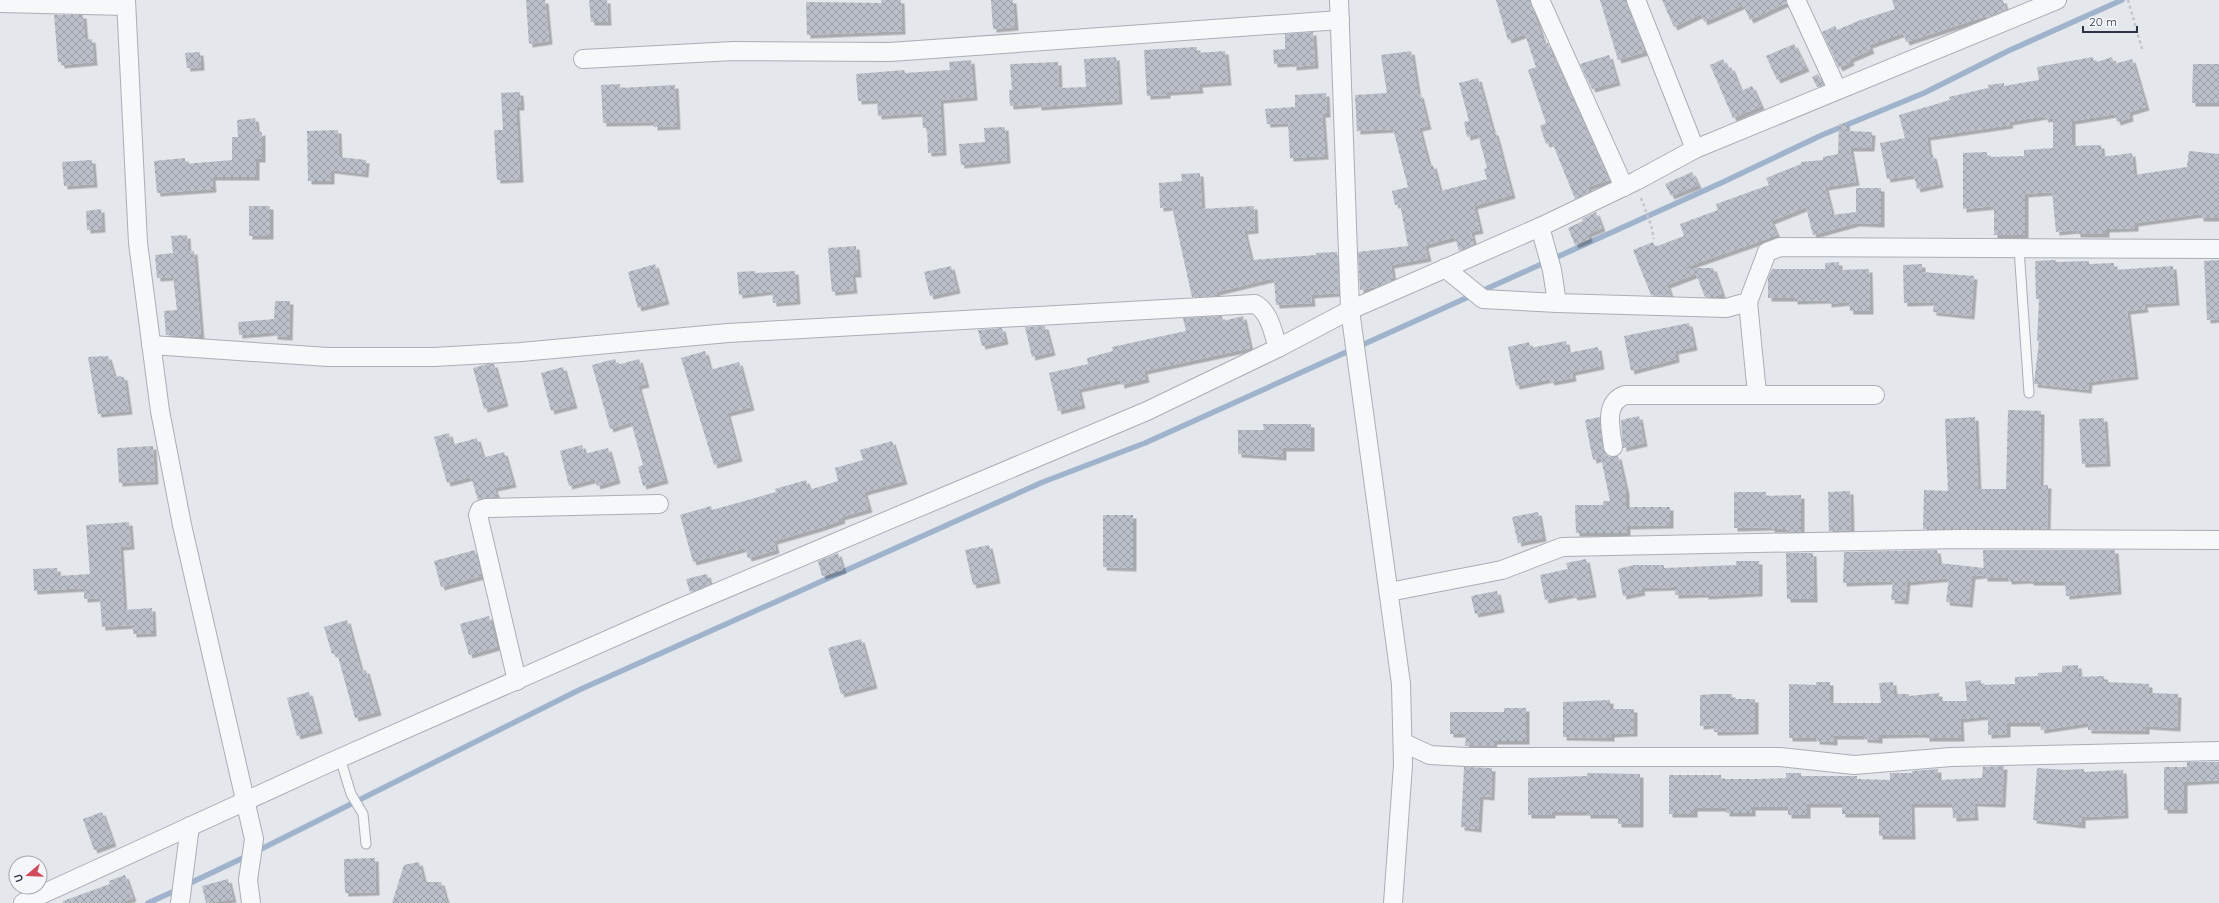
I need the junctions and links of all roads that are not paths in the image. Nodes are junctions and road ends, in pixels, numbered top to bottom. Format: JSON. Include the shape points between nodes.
{"nodes":[{"id":1,"x":1339,"y":0,"type":"edge"},
{"id":2,"x":1540,"y":0,"type":"edge"},
{"id":3,"x":1636,"y":0,"type":"edge"},
{"id":4,"x":1796,"y":0,"type":"edge"},
{"id":5,"x":2057,"y":0,"type":"edge"},
{"id":6,"x":0,"y":3,"type":"edge"},
{"id":7,"x":126,"y":3,"type":"edge"},
{"id":8,"x":1340,"y":20,"type":"junction"},
{"id":9,"x":583,"y":59,"type":"dead end"},
{"id":10,"x":1837,"y":90,"type":"junction"},
{"id":11,"x":1695,"y":149,"type":"junction"},
{"id":12,"x":1624,"y":187,"type":"junction"},
{"id":13,"x":1540,"y":227,"type":"junction"},
{"id":14,"x":2219,"y":249,"type":"edge"},
{"id":15,"x":2018,"y":250,"type":"junction"},
{"id":16,"x":1445,"y":268,"type":"junction"},
{"id":17,"x":1748,"y":302,"type":"junction"},
{"id":18,"x":1557,"y":304,"type":"junction"},
{"id":19,"x":1350,"y":310,"type":"junction"},
{"id":20,"x":151,"y":345,"type":"junction"},
{"id":21,"x":1278,"y":348,"type":"junction"},
{"id":22,"x":2029,"y":393,"type":"dead end"},
{"id":23,"x":1757,"y":394,"type":"junction"},
{"id":24,"x":1875,"y":395,"type":"dead end"},
{"id":25,"x":1613,"y":447,"type":"dead end"},
{"id":26,"x":659,"y":504,"type":"dead end"},
{"id":27,"x":2219,"y":540,"type":"edge"},
{"id":28,"x":1389,"y":592,"type":"junction"},
{"id":29,"x":517,"y":681,"type":"junction"},
{"id":30,"x":1404,"y":743,"type":"junction"},
{"id":31,"x":2219,"y":751,"type":"edge"},
{"id":32,"x":340,"y":758,"type":"junction"},
{"id":33,"x":245,"y":801,"type":"junction"},
{"id":34,"x":190,"y":826,"type":"junction"},
{"id":35,"x":366,"y":844,"type":"dead end"},
{"id":36,"x":182,"y":890,"type":"edge"},
{"id":37,"x":23,"y":903,"type":"edge"},
{"id":38,"x":251,"y":903,"type":"edge"},
{"id":39,"x":1393,"y":903,"type":"edge"}],
"edges":[{"from":1,"to":8,"type":"street"},
{"from":2,"to":12,"type":"street"},
{"from":3,"to":11,"type":"street"},
{"from":4,"to":10,"type":"street"},
{"from":5,"to":10,"type":"street"},
{"from":6,"to":7,"type":"street"},
{"from":7,"to":20,"type":"street","via":[[137,235]]},
{"from":8,"to":9,"type":"street","via":[[890,52],[733,51]]},
{"from":8,"to":19,"type":"street"},
{"from":10,"to":11,"type":"street"},
{"from":11,"to":12,"type":"street"},
{"from":12,"to":13,"type":"street"},
{"from":13,"to":16,"type":"street"},
{"from":13,"to":18,"type":"street","via":[[1550,262]]},
{"from":14,"to":15,"type":"street"},
{"from":15,"to":17,"type":"street","via":[[1780,247],[1767,252]]},
{"from":15,"to":22,"type":"lane"},
{"from":16,"to":18,"type":"street","via":[[1483,299]]},
{"from":16,"to":19,"type":"street"},
{"from":17,"to":18,"type":"street","via":[[1726,308]]},
{"from":17,"to":23,"type":"street"},
{"from":19,"to":21,"type":"street"},
{"from":19,"to":28,"type":"street"},
{"from":20,"to":21,"type":"street","via":[[328,356],[434,357],[520,352],[728,332],[1255,304],[1267,315]]},
{"from":20,"to":33,"type":"street","via":[[160,411],[182,525]]},
{"from":21,"to":29,"type":"street","via":[[1147,411],[799,557]]},
{"from":23,"to":24,"type":"street"},
{"from":23,"to":25,"type":"street","via":[[1621,397],[1610,410]]},
{"from":26,"to":29,"type":"street","via":[[480,510],[478,514]]},
{"from":27,"to":28,"type":"street","via":[[1959,539],[1562,547],[1502,570]]},
{"from":28,"to":30,"type":"street","via":[[1401,684]]},
{"from":29,"to":32,"type":"street"},
{"from":30,"to":31,"type":"street","via":[[1430,754],[1466,757],[1780,757],[1854,764],[1951,757]]},
{"from":30,"to":39,"type":"street"},
{"from":32,"to":33,"type":"street"},
{"from":32,"to":35,"type":"lane","via":[[351,794],[362,814]]},
{"from":33,"to":34,"type":"street"},
{"from":33,"to":38,"type":"street","via":[[254,839],[248,880]]},
{"from":34,"to":36,"type":"street"},
{"from":34,"to":37,"type":"street"}]}
